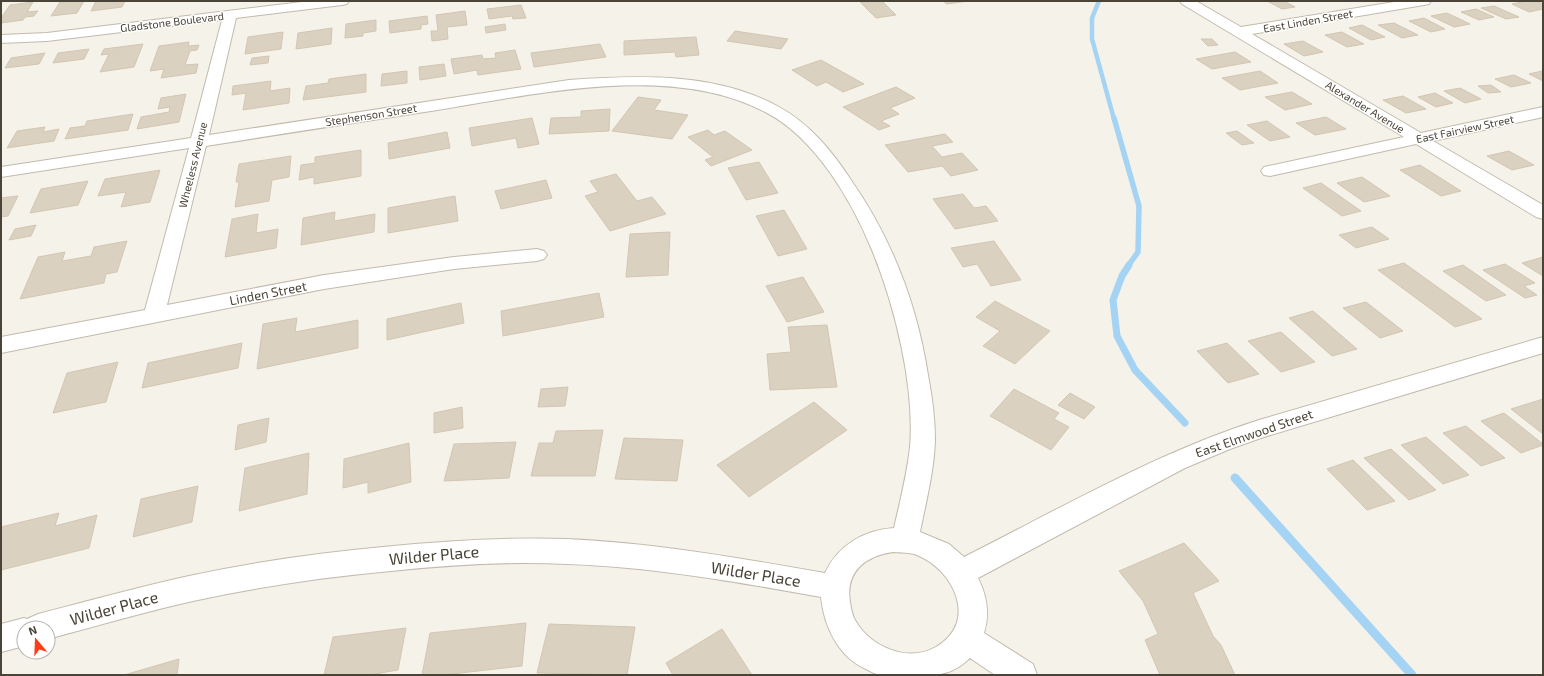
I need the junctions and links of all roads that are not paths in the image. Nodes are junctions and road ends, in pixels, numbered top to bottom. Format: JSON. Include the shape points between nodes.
{"nodes":[{"id":1,"x":342,"y":1,"type":"edge"},
{"id":2,"x":1187,"y":1,"type":"edge"},
{"id":3,"x":1424,"y":1,"type":"edge"},
{"id":4,"x":227,"y":10,"type":"edge"},
{"id":5,"x":1239,"y":32,"type":"junction"},
{"id":6,"x":1,"y":39,"type":"edge"},
{"id":7,"x":1543,"y":112,"type":"edge"},
{"id":8,"x":1419,"y":139,"type":"junction"},
{"id":9,"x":199,"y":141,"type":"junction"},
{"id":10,"x":1270,"y":171,"type":"dead end"},
{"id":11,"x":1,"y":172,"type":"edge"},
{"id":12,"x":1543,"y":213,"type":"edge"},
{"id":13,"x":537,"y":255,"type":"dead end"},
{"id":14,"x":154,"y":316,"type":"junction"},
{"id":15,"x":1,"y":345,"type":"edge"},
{"id":16,"x":1543,"y":345,"type":"edge"},
{"id":17,"x":905,"y":541,"type":"junction"},
{"id":18,"x":960,"y":573,"type":"junction"},
{"id":19,"x":834,"y":587,"type":"junction"},
{"id":20,"x":56,"y":623,"type":"edge"},
{"id":21,"x":16,"y":634,"type":"edge"},
{"id":22,"x":1,"y":638,"type":"edge"},
{"id":23,"x":967,"y":639,"type":"junction"},
{"id":24,"x":887,"y":670,"type":"edge"},
{"id":25,"x":1022,"y":675,"type":"edge"}],
"edges":[{"from":1,"to":4,"type":"street","name":"Gladstone Boulevard"},
{"from":2,"to":5,"type":"street","name":"Alexander Avenue"},
{"from":3,"to":5,"type":"street","name":"East Linden Street"},
{"from":4,"to":6,"type":"street","name":"Gladstone Boulevard","via":[[47,37]]},
{"from":4,"to":9,"type":"street","name":"Wheeless Avenue"},
{"from":5,"to":8,"type":"street","name":"Alexander Avenue"},
{"from":7,"to":8,"type":"street","name":"East Fairview Street"},
{"from":8,"to":10,"type":"street","name":"East Fairview Street"},
{"from":8,"to":12,"type":"street","name":"Alexander Avenue"},
{"from":9,"to":11,"type":"street","name":"Stephenson Street"},
{"from":9,"to":14,"type":"street","name":"Wheeless Avenue"},
{"from":9,"to":17,"type":"street","name":"Stephenson Street","via":[[568,85],[603,82],[653,81],[684,84],[740,97],[772,110],[793,123],[820,148],[868,220],[897,286],[911,335],[920,395],[922,449]]},
{"from":13,"to":14,"type":"street","name":"Linden Street","via":[[454,263],[324,282]]},
{"from":14,"to":15,"type":"street","name":"Linden Street"},
{"from":16,"to":18,"type":"street","name":"East Elmwood Street","via":[[1221,442],[1176,461]]},
{"from":17,"to":18,"type":"street","via":[[936,550],[955,565]]},
{"from":17,"to":19,"type":"street","via":[[893,540],[871,544],[852,555],[840,572]]},
{"from":18,"to":23,"type":"street","via":[[968,584],[974,609]]},
{"from":19,"to":20,"type":"street","name":"Wilder Place","via":[[639,556],[507,550],[450,553],[275,572],[165,595]]},
{"from":19,"to":24,"type":"street","via":[[837,618],[849,639]]},
{"from":21,"to":22,"type":"street"},
{"from":23,"to":24,"type":"street","via":[[958,650],[938,663]]},
{"from":23,"to":25,"type":"street"}]}
